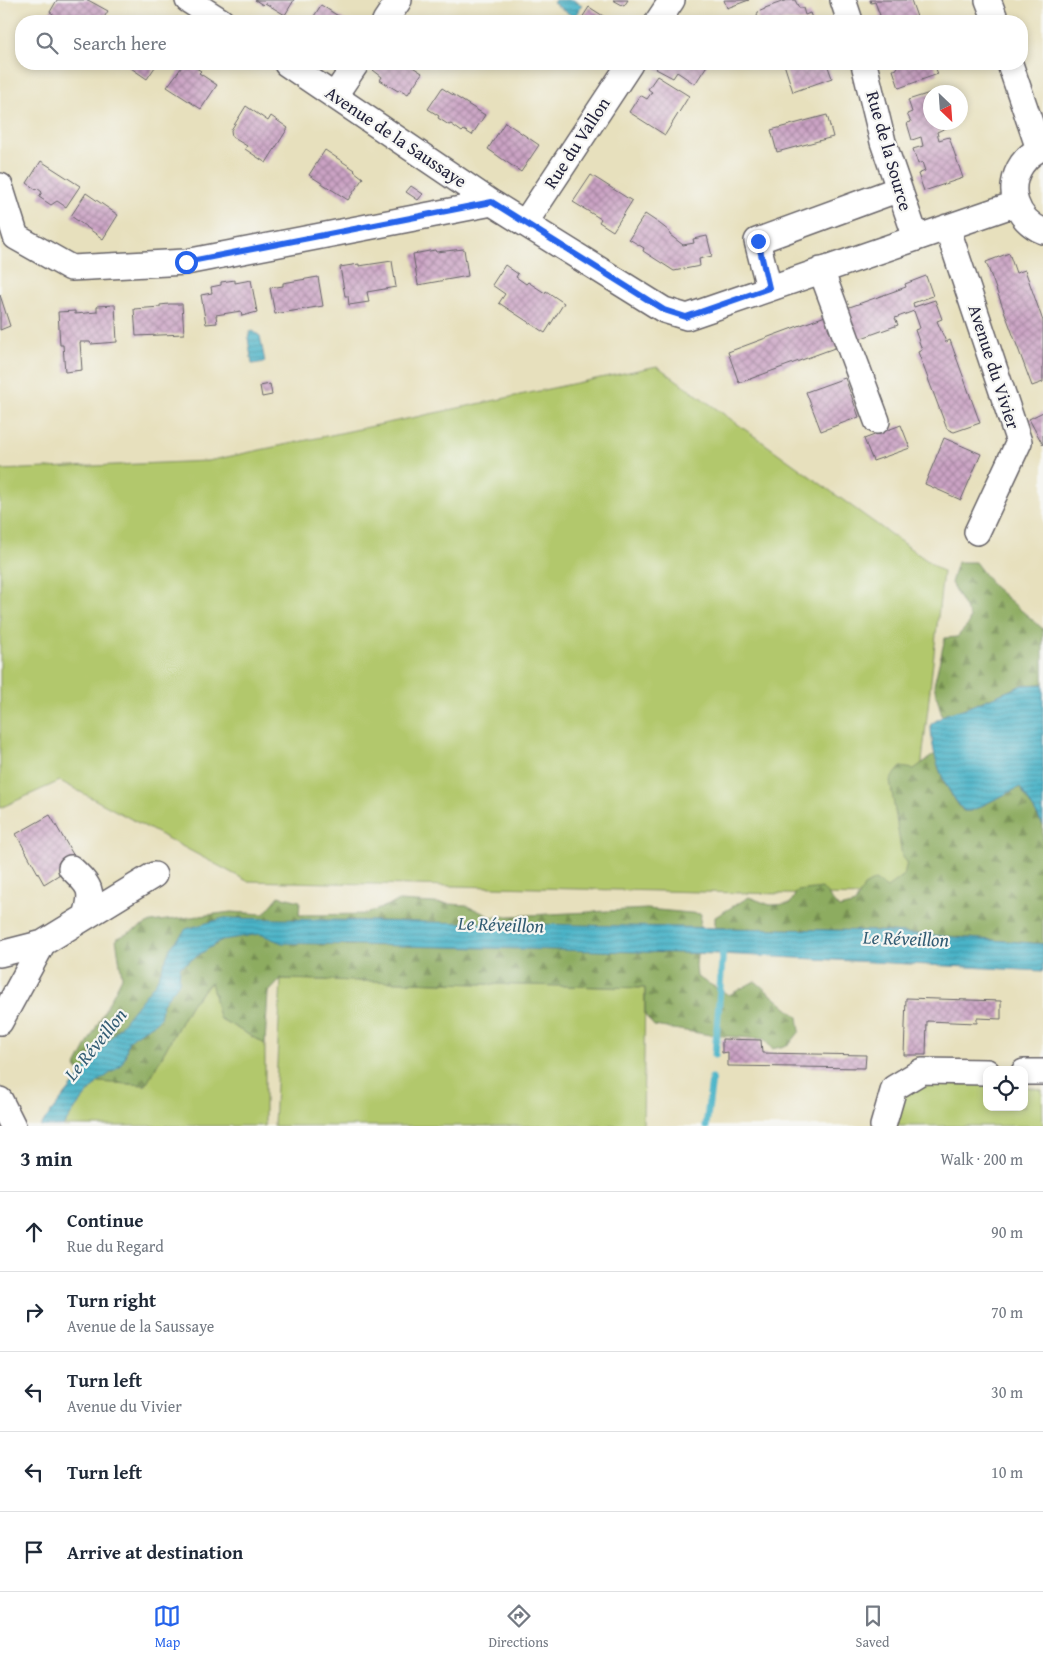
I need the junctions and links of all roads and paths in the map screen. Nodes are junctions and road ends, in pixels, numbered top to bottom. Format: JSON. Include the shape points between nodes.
{"nodes":[{"id":1,"x":188,"y":0,"type":"edge"},
{"id":2,"x":400,"y":0,"type":"edge"},
{"id":3,"x":672,"y":0,"type":"edge"},
{"id":4,"x":843,"y":0,"type":"edge"},
{"id":5,"x":988,"y":0,"type":"edge"},
{"id":6,"x":212,"y":15,"type":"edge"},
{"id":7,"x":389,"y":15,"type":"edge"},
{"id":8,"x":662,"y":15,"type":"edge"},
{"id":9,"x":848,"y":15,"type":"edge"},
{"id":10,"x":994,"y":15,"type":"edge"},
{"id":11,"x":296,"y":70,"type":"edge"},
{"id":12,"x":352,"y":70,"type":"edge"},
{"id":13,"x":626,"y":70,"type":"edge"},
{"id":14,"x":865,"y":70,"type":"edge"},
{"id":15,"x":1012,"y":70,"type":"edge"},
{"id":16,"x":335,"y":95,"type":"junction"},
{"id":17,"x":1041,"y":149,"type":"edge"},
{"id":18,"x":0,"y":186,"type":"edge"},
{"id":19,"x":899,"y":190,"type":"junction"},
{"id":20,"x":492,"y":202,"type":"junction"},
{"id":21,"x":1015,"y":204,"type":"junction"},
{"id":22,"x":525,"y":223,"type":"junction"},
{"id":23,"x":947,"y":227,"type":"junction"},
{"id":24,"x":1043,"y":231,"type":"edge"},
{"id":25,"x":916,"y":238,"type":"junction"},
{"id":26,"x":821,"y":270,"type":"junction"},
{"id":27,"x":769,"y":288,"type":"junction"},
{"id":28,"x":877,"y":421,"type":"dead end"},
{"id":29,"x":977,"y":532,"type":"dead end"},
{"id":30,"x":72,"y":868,"type":"dead end"},
{"id":31,"x":154,"y":875,"type":"dead end"},
{"id":32,"x":86,"y":916,"type":"junction"},
{"id":33,"x":43,"y":943,"type":"junction"},
{"id":34,"x":0,"y":954,"type":"edge"},
{"id":35,"x":0,"y":1022,"type":"edge"},
{"id":36,"x":983,"y":1072,"type":"edge"},
{"id":37,"x":1028,"y":1072,"type":"edge"},
{"id":38,"x":1043,"y":1072,"type":"edge"},
{"id":39,"x":0,"y":1100,"type":"edge"},
{"id":40,"x":13,"y":1126,"type":"edge"},
{"id":41,"x":883,"y":1126,"type":"edge"}],
"edges":[{"from":1,"to":6,"type":"street"},
{"from":2,"to":7,"type":"street"},
{"from":3,"to":8,"type":"street"},
{"from":4,"to":9,"type":"street"},
{"from":5,"to":10,"type":"street"},
{"from":11,"to":16,"type":"street","name":"Avenue de la Saussaye"},
{"from":12,"to":16,"type":"street"},
{"from":13,"to":22,"type":"street","name":"Rue du Vallon"},
{"from":14,"to":19,"type":"street","name":"Rue de la Source"},
{"from":15,"to":17,"type":"street"},
{"from":16,"to":20,"type":"street","name":"Avenue de la Saussaye"},
{"from":17,"to":21,"type":"street","via":[[1026,158],[1018,171],[1014,186]]},
{"from":18,"to":20,"type":"street","via":[[16,238],[72,268],[186,262]]},
{"from":19,"to":25,"type":"street","name":"Rue de la Source"},
{"from":19,"to":27,"type":"street","via":[[758,241]]},
{"from":20,"to":22,"type":"street","name":"Avenue de la Saussaye"},
{"from":21,"to":23,"type":"street"},
{"from":21,"to":24,"type":"street","via":[[1030,224]]},
{"from":22,"to":27,"type":"street","name":"Avenue de la Saussaye","via":[[664,310],[686,317]]},
{"from":23,"to":25,"type":"street"},
{"from":23,"to":29,"type":"street","name":"Avenue du Vivier","via":[[1018,442]]},
{"from":25,"to":26,"type":"street"},
{"from":26,"to":27,"type":"street"},
{"from":26,"to":28,"type":"street"},
{"from":30,"to":32,"type":"street","via":[[86,882],[89,891],[91,900]]},
{"from":31,"to":32,"type":"street"},
{"from":32,"to":33,"type":"street"},
{"from":33,"to":34,"type":"street"},
{"from":33,"to":35,"type":"street"},
{"from":36,"to":41,"type":"street","via":[[922,1071],[894,1088]]},
{"from":37,"to":38,"type":"street"},
{"from":39,"to":40,"type":"street"}]}
